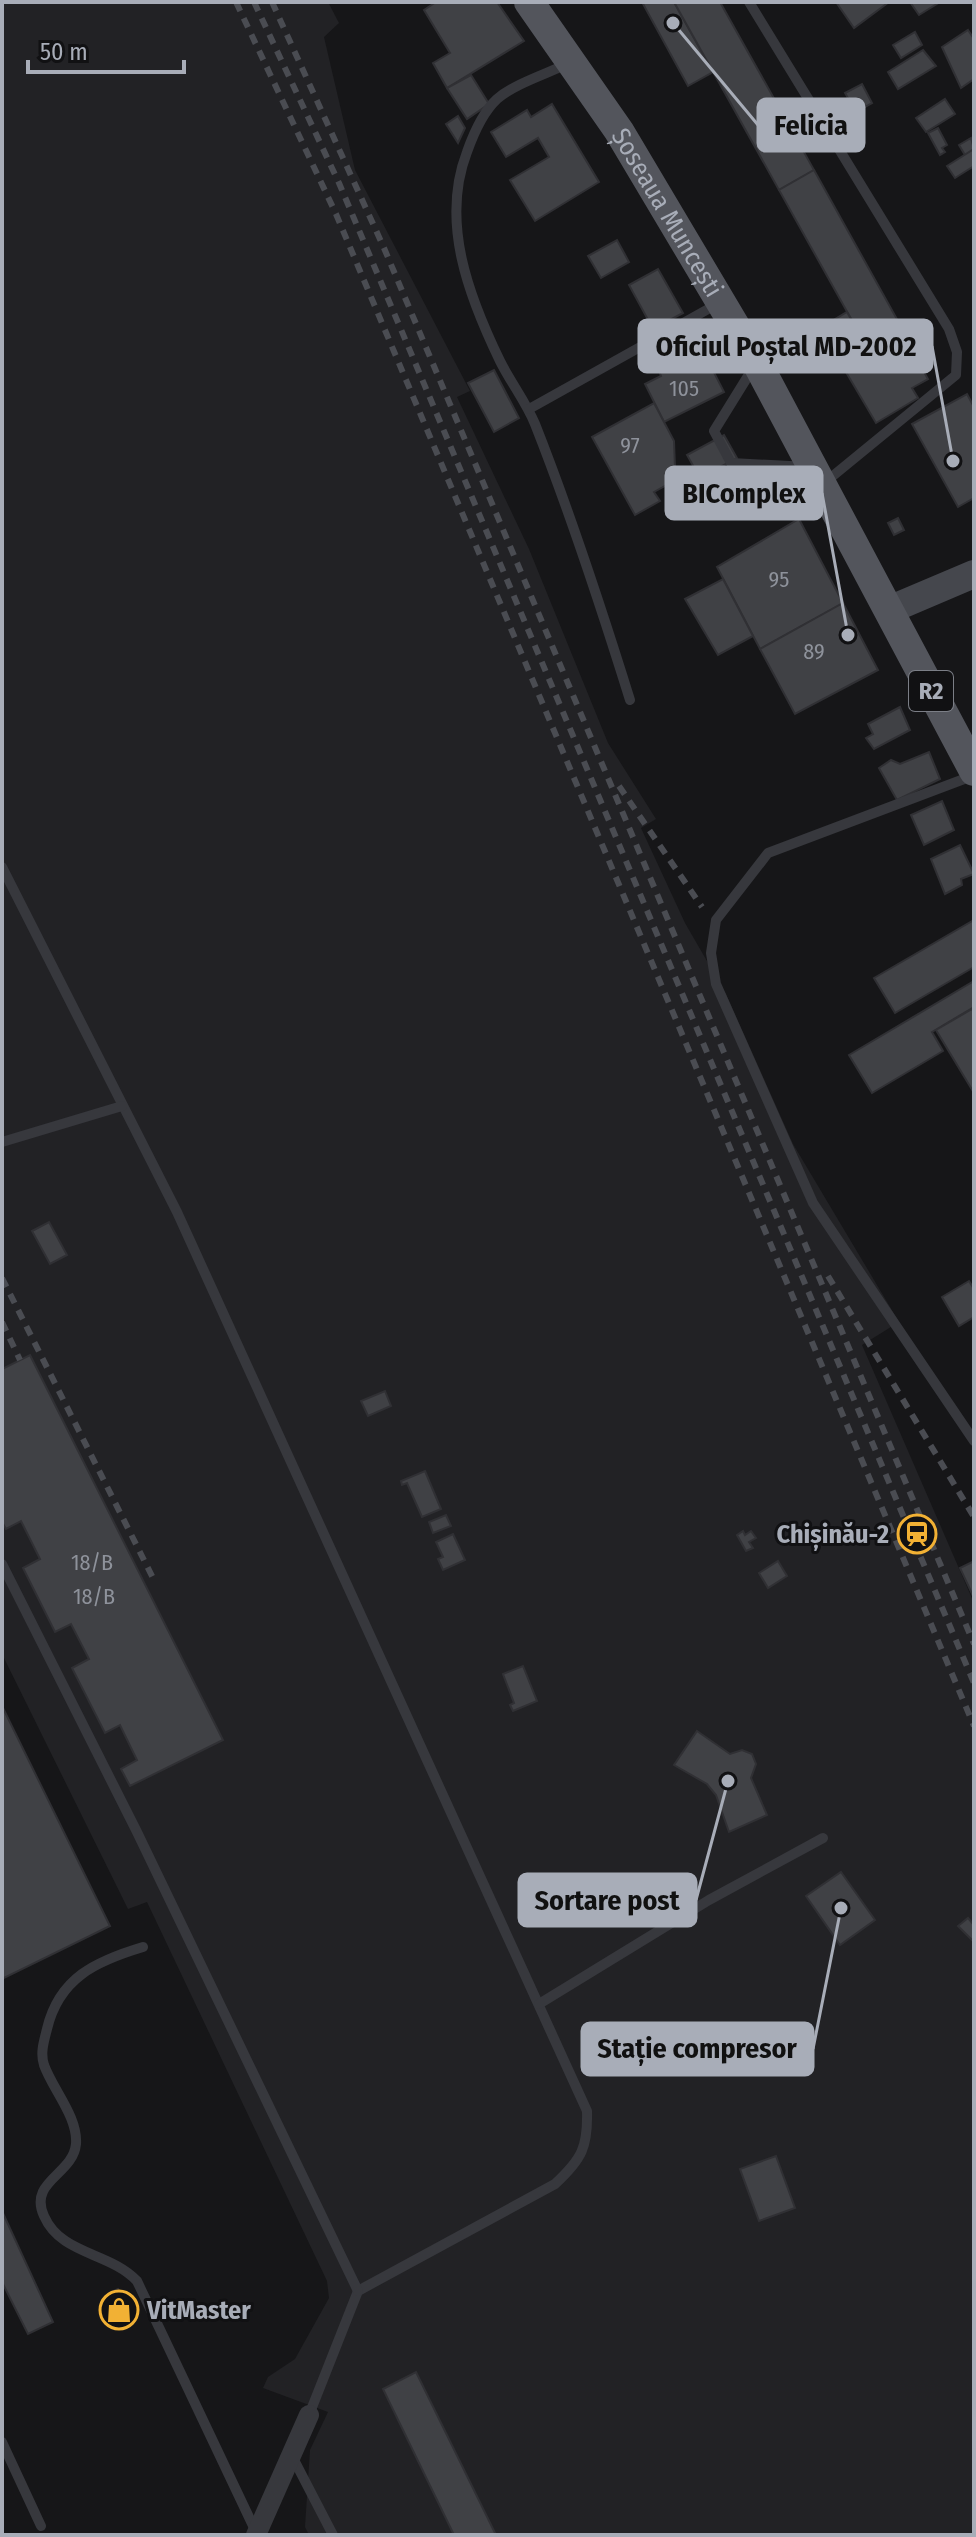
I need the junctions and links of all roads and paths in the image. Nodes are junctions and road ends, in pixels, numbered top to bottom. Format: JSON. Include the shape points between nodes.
{"nodes":[{"id":1,"x":529,"y":2,"type":"edge"},
{"id":2,"x":749,"y":2,"type":"edge"},
{"id":3,"x":571,"y":62,"type":"junction"},
{"id":4,"x":721,"y":302,"type":"junction"},
{"id":5,"x":757,"y":363,"type":"junction"},
{"id":6,"x":529,"y":409,"type":"junction"},
{"id":7,"x":818,"y":476,"type":"junction"},
{"id":8,"x":974,"y":574,"type":"edge"},
{"id":9,"x":889,"y":610,"type":"junction"},
{"id":10,"x":630,"y":700,"type":"dead end"},
{"id":11,"x":974,"y":773,"type":"edge"},
{"id":12,"x":2,"y":867,"type":"edge"},
{"id":13,"x":122,"y":1106,"type":"junction"},
{"id":14,"x":2,"y":1142,"type":"edge"},
{"id":15,"x":974,"y":1441,"type":"edge"},
{"id":16,"x":2,"y":1564,"type":"edge"},
{"id":17,"x":823,"y":1838,"type":"dead end"},
{"id":18,"x":143,"y":1947,"type":"dead end"},
{"id":19,"x":539,"y":2004,"type":"junction"},
{"id":20,"x":358,"y":2291,"type":"junction"},
{"id":21,"x":309,"y":2415,"type":"joint"},
{"id":22,"x":2,"y":2442,"type":"edge"},
{"id":23,"x":292,"y":2456,"type":"junction"},
{"id":24,"x":41,"y":2526,"type":"dead end"},
{"id":25,"x":257,"y":2534,"type":"edge"},
{"id":26,"x":333,"y":2535,"type":"edge"}],
"edges":[{"from":1,"to":3,"type":"main road","name":"Șoseaua Muncești","number":"R2"},
{"from":2,"to":7,"type":"lane","via":[[949,329],[957,352],[956,375]]},
{"from":3,"to":4,"type":"main road","name":"Șoseaua Muncești","number":"R2","via":[[619,131]]},
{"from":3,"to":6,"type":"lane","via":[[497,99],[471,142],[456,198],[460,257],[473,295],[501,363]]},
{"from":4,"to":5,"type":"main road","name":"Șoseaua Muncești","number":"R2"},
{"from":4,"to":6,"type":"lane"},
{"from":5,"to":7,"type":"main road","name":"Șoseaua Muncești","number":"R2"},
{"from":5,"to":7,"type":"lane","via":[[714,431],[731,463]]},
{"from":6,"to":10,"type":"lane","via":[[579,536]]},
{"from":7,"to":9,"type":"main road","name":"Șoseaua Muncești","number":"R2"},
{"from":8,"to":9,"type":"street"},
{"from":9,"to":11,"type":"main road","name":"Șoseaua Muncești","number":"R2"},
{"from":11,"to":15,"type":"lane","via":[[768,853],[716,920],[711,953],[716,984],[813,1203]]},
{"from":12,"to":13,"type":"lane"},
{"from":13,"to":14,"type":"lane"},
{"from":13,"to":19,"type":"lane","via":[[177,1212]]},
{"from":16,"to":20,"type":"lane"},
{"from":17,"to":19,"type":"lane","via":[[709,1900]]},
{"from":18,"to":25,"type":"lane","via":[[119,1954],[68,1984],[50,2017],[42,2055],[75,2132],[76,2147],[42,2189],[39,2202],[53,2230],[68,2244],[125,2268],[137,2281]]},
{"from":19,"to":20,"type":"lane","via":[[587,2111],[588,2141],[575,2165],[555,2184]]},
{"from":20,"to":21,"type":"lane"},
{"from":21,"to":23,"type":"street"},
{"from":22,"to":24,"type":"lane"},
{"from":23,"to":25,"type":"street"},
{"from":23,"to":26,"type":"lane"}]}
